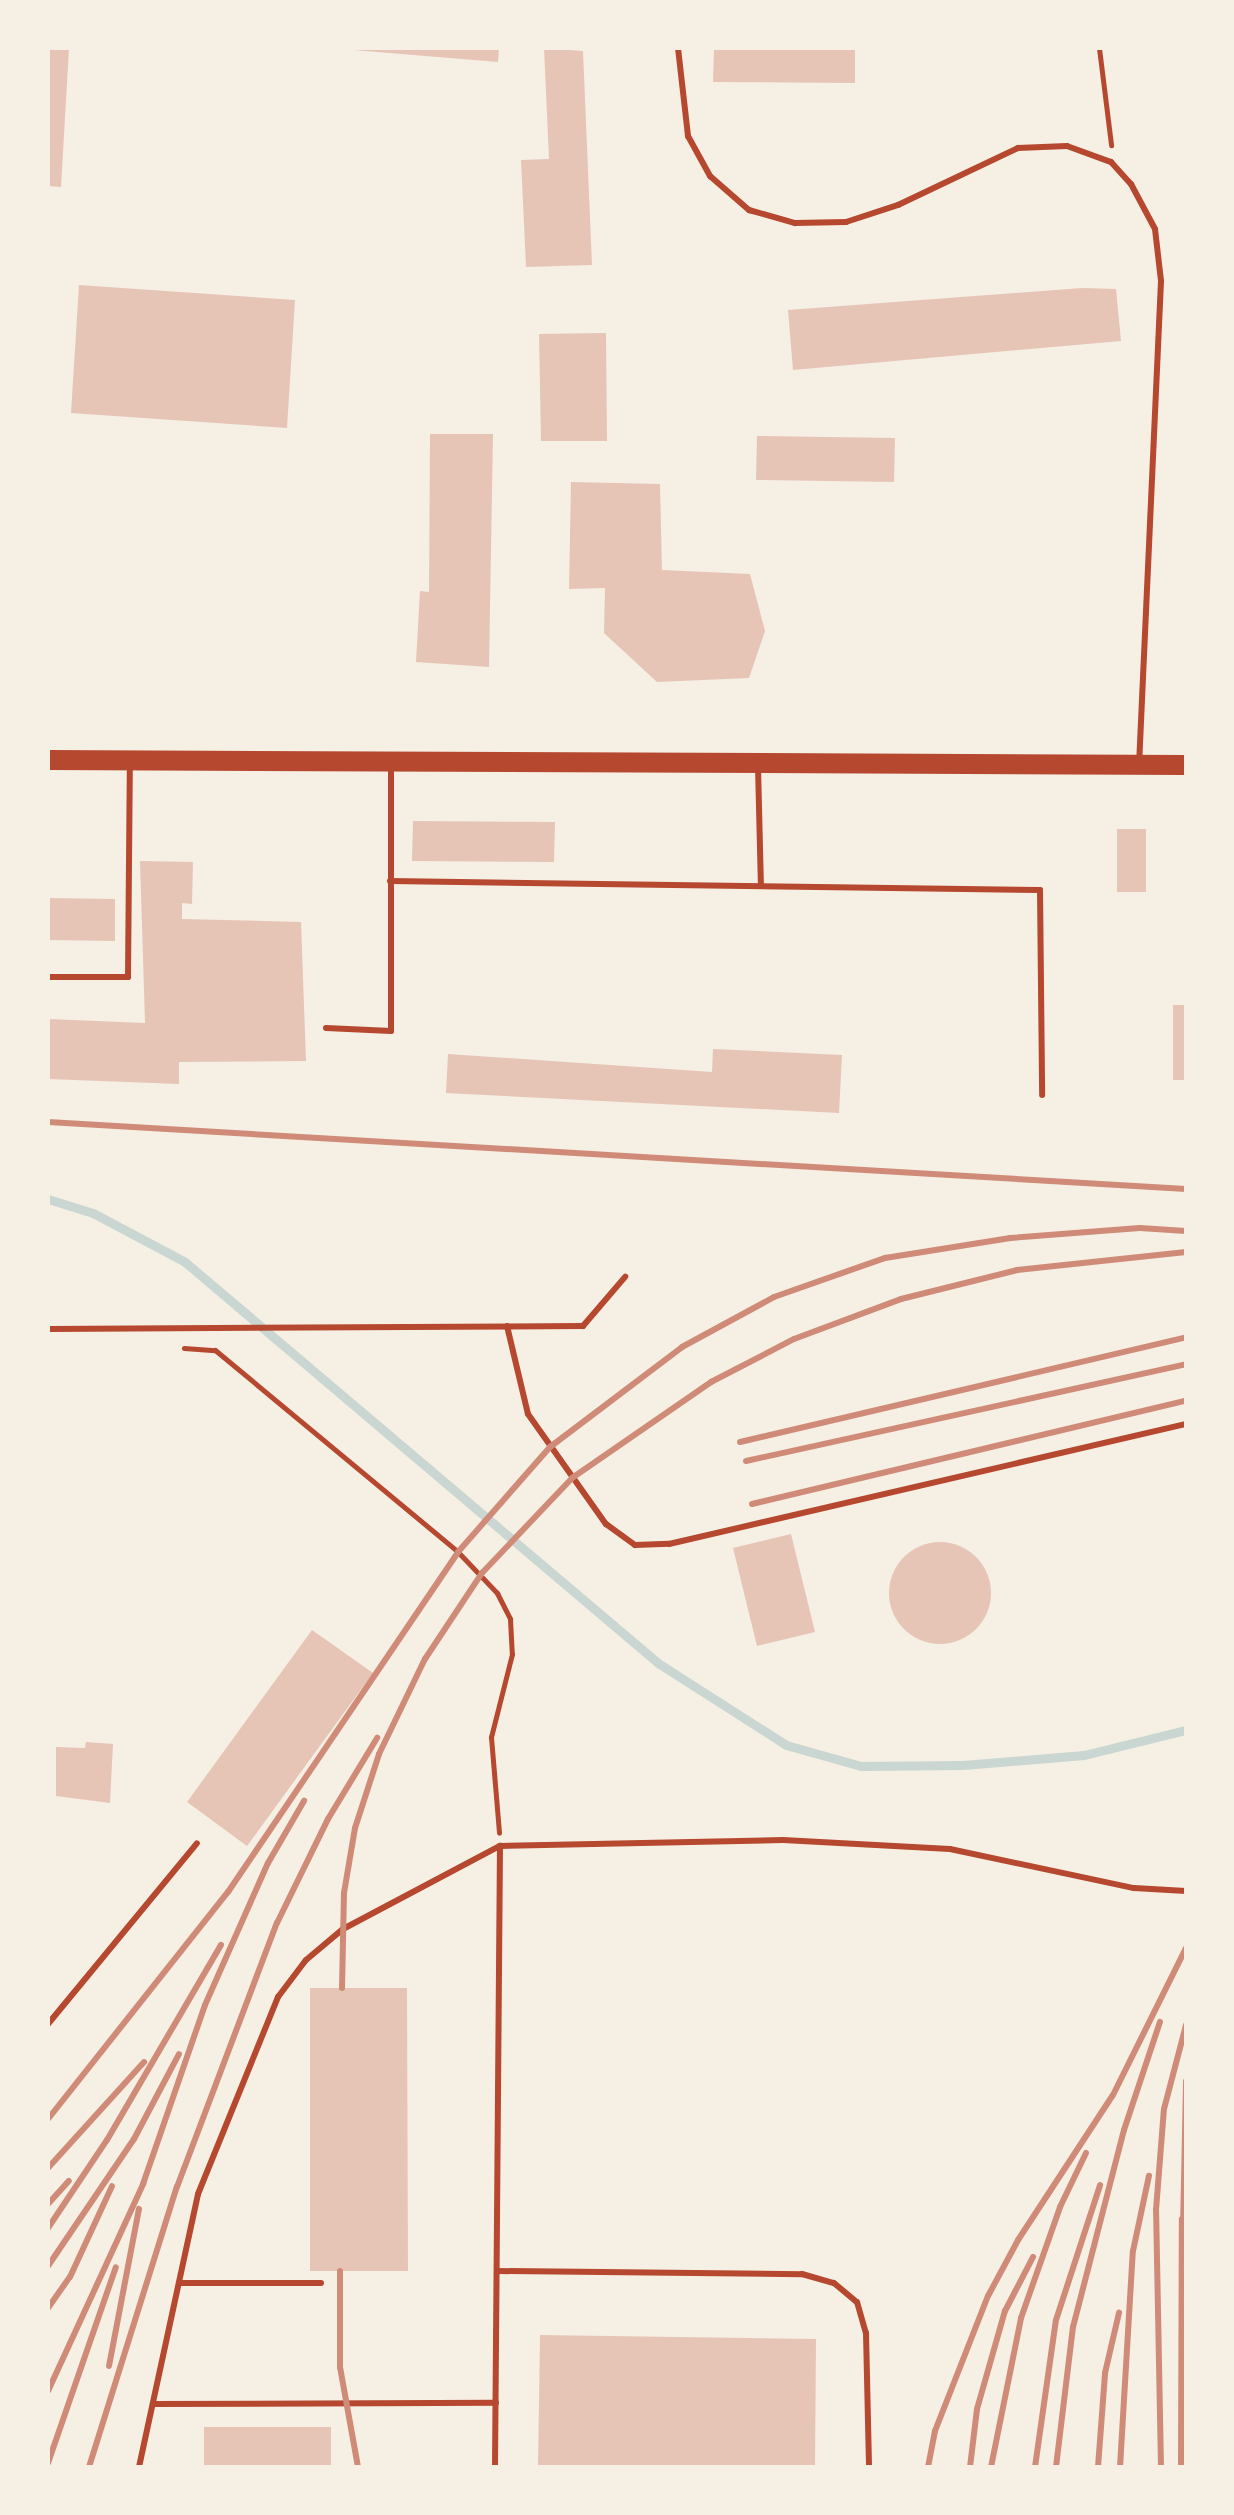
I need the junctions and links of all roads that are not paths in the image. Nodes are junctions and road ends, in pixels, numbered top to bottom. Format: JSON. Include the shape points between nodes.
{"nodes":[{"id":1,"x":678,"y":48,"type":"edge"},
{"id":2,"x":48,"y":760,"type":"edge"},
{"id":3,"x":130,"y":761,"type":"junction"},
{"id":4,"x":391,"y":764,"type":"junction"},
{"id":5,"x":1138,"y":764,"type":"junction"},
{"id":6,"x":1186,"y":765,"type":"edge"},
{"id":7,"x":758,"y":766,"type":"junction"},
{"id":8,"x":390,"y":881,"type":"junction"},
{"id":9,"x":761,"y":886,"type":"junction"},
{"id":10,"x":48,"y":977,"type":"edge"},
{"id":11,"x":326,"y":1028,"type":"dead end"},
{"id":12,"x":1042,"y":1095,"type":"dead end"},
{"id":13,"x":625,"y":1277,"type":"dead end"},
{"id":14,"x":507,"y":1326,"type":"junction"},
{"id":15,"x":48,"y":1329,"type":"edge"},
{"id":16,"x":1186,"y":1424,"type":"edge"},
{"id":17,"x":197,"y":1843,"type":"dead end"},
{"id":18,"x":500,"y":1846,"type":"junction"},
{"id":19,"x":1186,"y":1891,"type":"edge"},
{"id":20,"x":48,"y":2024,"type":"edge"},
{"id":21,"x":498,"y":2271,"type":"junction"},
{"id":22,"x":179,"y":2283,"type":"junction"},
{"id":23,"x":321,"y":2283,"type":"dead end"},
{"id":24,"x":496,"y":2403,"type":"junction"},
{"id":25,"x":153,"y":2404,"type":"junction"},
{"id":26,"x":139,"y":2467,"type":"edge"},
{"id":27,"x":495,"y":2467,"type":"edge"},
{"id":28,"x":869,"y":2467,"type":"edge"}],
"edges":[{"from":1,"to":5,"type":"lane","via":[[688,136],[710,176],[749,210],[795,223],[859,218],[1018,148],[1067,146],[1111,162],[1131,184],[1155,229],[1161,281]]},
{"from":2,"to":3,"type":"main road"},
{"from":3,"to":4,"type":"main road"},
{"from":3,"to":10,"type":"lane","via":[[128,977]]},
{"from":4,"to":7,"type":"main road"},
{"from":4,"to":8,"type":"lane"},
{"from":5,"to":6,"type":"main road"},
{"from":5,"to":7,"type":"main road"},
{"from":7,"to":9,"type":"lane"},
{"from":8,"to":9,"type":"lane"},
{"from":8,"to":11,"type":"lane","via":[[391,1031]]},
{"from":9,"to":12,"type":"lane","via":[[1040,890]]},
{"from":13,"to":14,"type":"lane","via":[[583,1326]]},
{"from":14,"to":15,"type":"lane"},
{"from":14,"to":16,"type":"lane","via":[[528,1414],[606,1524],[635,1545],[669,1544]]},
{"from":17,"to":20,"type":"lane"},
{"from":18,"to":19,"type":"lane","via":[[783,1840],[950,1849],[1134,1888]]},
{"from":18,"to":21,"type":"lane"},
{"from":18,"to":22,"type":"lane","via":[[343,1929],[306,1960],[278,1997],[198,2194]]},
{"from":21,"to":24,"type":"lane"},
{"from":21,"to":28,"type":"lane","via":[[802,2274],[834,2283],[857,2302],[866,2333]]},
{"from":22,"to":23,"type":"lane"},
{"from":22,"to":25,"type":"lane"},
{"from":24,"to":25,"type":"lane"},
{"from":24,"to":27,"type":"lane"},
{"from":25,"to":26,"type":"lane"}]}
